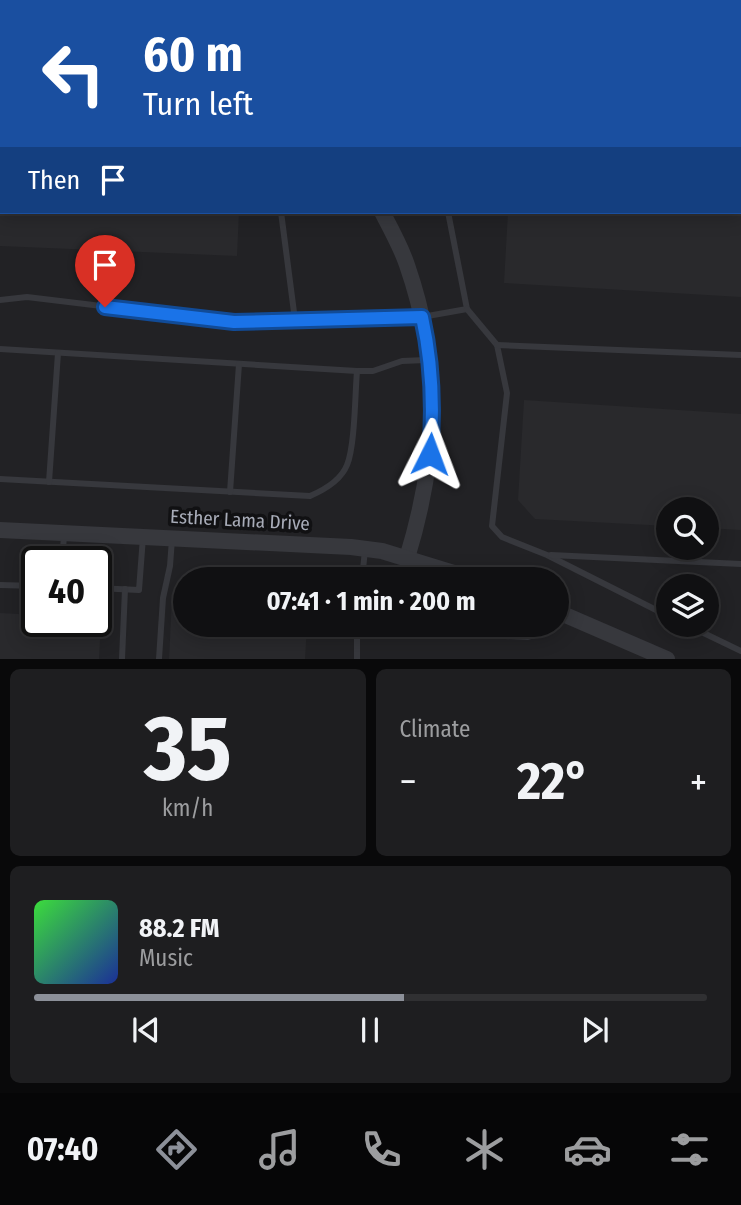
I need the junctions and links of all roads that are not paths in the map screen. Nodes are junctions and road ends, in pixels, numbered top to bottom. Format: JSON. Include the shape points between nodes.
{"nodes":[{"id":1,"x":281,"y":214,"type":"edge"},
{"id":2,"x":383,"y":214,"type":"edge"},
{"id":3,"x":448,"y":214,"type":"edge"},
{"id":4,"x":0,"y":300,"type":"edge"},
{"id":5,"x":467,"y":309,"type":"junction"},
{"id":6,"x":422,"y":317,"type":"junction"},
{"id":7,"x":295,"y":320,"type":"junction"},
{"id":8,"x":496,"y":345,"type":"junction"},
{"id":9,"x":0,"y":349,"type":"edge"},
{"id":10,"x":58,"y":353,"type":"junction"},
{"id":11,"x":741,"y":355,"type":"edge"},
{"id":12,"x":429,"y":360,"type":"junction"},
{"id":13,"x":239,"y":364,"type":"junction"},
{"id":14,"x":357,"y":371,"type":"junction"},
{"id":15,"x":0,"y":479,"type":"edge"},
{"id":16,"x":49,"y":482,"type":"junction"},
{"id":17,"x":230,"y":492,"type":"junction"},
{"id":18,"x":0,"y":530,"type":"edge"},
{"id":19,"x":64,"y":532,"type":"junction"},
{"id":20,"x":144,"y":536,"type":"junction"},
{"id":21,"x":172,"y":537,"type":"junction"},
{"id":22,"x":63,"y":546,"type":"edge"},
{"id":23,"x":365,"y":549,"type":"junction"},
{"id":24,"x":547,"y":555,"type":"junction"},
{"id":25,"x":407,"y":558,"type":"junction"},
{"id":26,"x":741,"y":564,"type":"edge"},
{"id":27,"x":363,"y":567,"type":"edge"},
{"id":28,"x":435,"y":567,"type":"edge"},
{"id":29,"x":0,"y":585,"type":"edge"},
{"id":30,"x":21,"y":586,"type":"edge"},
{"id":31,"x":112,"y":589,"type":"edge"},
{"id":32,"x":125,"y":589,"type":"junction"},
{"id":33,"x":656,"y":610,"type":"edge"},
{"id":34,"x":569,"y":617,"type":"edge"},
{"id":35,"x":357,"y":637,"type":"edge"},
{"id":36,"x":712,"y":637,"type":"edge"},
{"id":37,"x":741,"y":651,"type":"edge"},
{"id":38,"x":122,"y":659,"type":"edge"},
{"id":39,"x":159,"y":659,"type":"edge"},
{"id":40,"x":357,"y":659,"type":"edge"},
{"id":41,"x":667,"y":659,"type":"edge"}],
"edges":[{"from":1,"to":7,"type":"lane"},
{"from":2,"to":6,"type":"street","via":[[406,263]]},
{"from":3,"to":5,"type":"lane"},
{"from":4,"to":7,"type":"lane","via":[[27,298],[234,322]]},
{"from":5,"to":6,"type":"lane"},
{"from":5,"to":8,"type":"lane"},
{"from":6,"to":7,"type":"lane"},
{"from":6,"to":12,"type":"street"},
{"from":8,"to":11,"type":"lane"},
{"from":8,"to":24,"type":"lane","via":[[507,393],[492,526],[502,537]]},
{"from":9,"to":10,"type":"lane"},
{"from":10,"to":13,"type":"lane"},
{"from":10,"to":16,"type":"lane"},
{"from":12,"to":14,"type":"lane"},
{"from":12,"to":25,"type":"street","via":[[428,476]]},
{"from":13,"to":14,"type":"lane"},
{"from":13,"to":17,"type":"lane"},
{"from":14,"to":17,"type":"lane","via":[[350,456],[339,477],[310,496]]},
{"from":15,"to":16,"type":"lane"},
{"from":16,"to":17,"type":"lane"},
{"from":18,"to":19,"type":"street","name":"Esther Lama Drive"},
{"from":19,"to":20,"type":"street","name":"Esther Lama Drive"},
{"from":19,"to":22,"type":"lane"},
{"from":20,"to":21,"type":"street","name":"Esther Lama Drive"},
{"from":20,"to":32,"type":"lane","via":[[139,590]]},
{"from":21,"to":23,"type":"street","name":"Esther Lama Drive"},
{"from":21,"to":39,"type":"lane"},
{"from":23,"to":25,"type":"street","name":"Esther Lama Drive"},
{"from":23,"to":27,"type":"lane"},
{"from":24,"to":26,"type":"lane"},
{"from":24,"to":33,"type":"lane"},
{"from":25,"to":28,"type":"street","name":"Esther Lama Drive"},
{"from":29,"to":30,"type":"lane"},
{"from":31,"to":32,"type":"lane"},
{"from":32,"to":38,"type":"lane"},
{"from":34,"to":41,"type":"street"},
{"from":35,"to":40,"type":"lane"},
{"from":36,"to":37,"type":"lane"}]}
